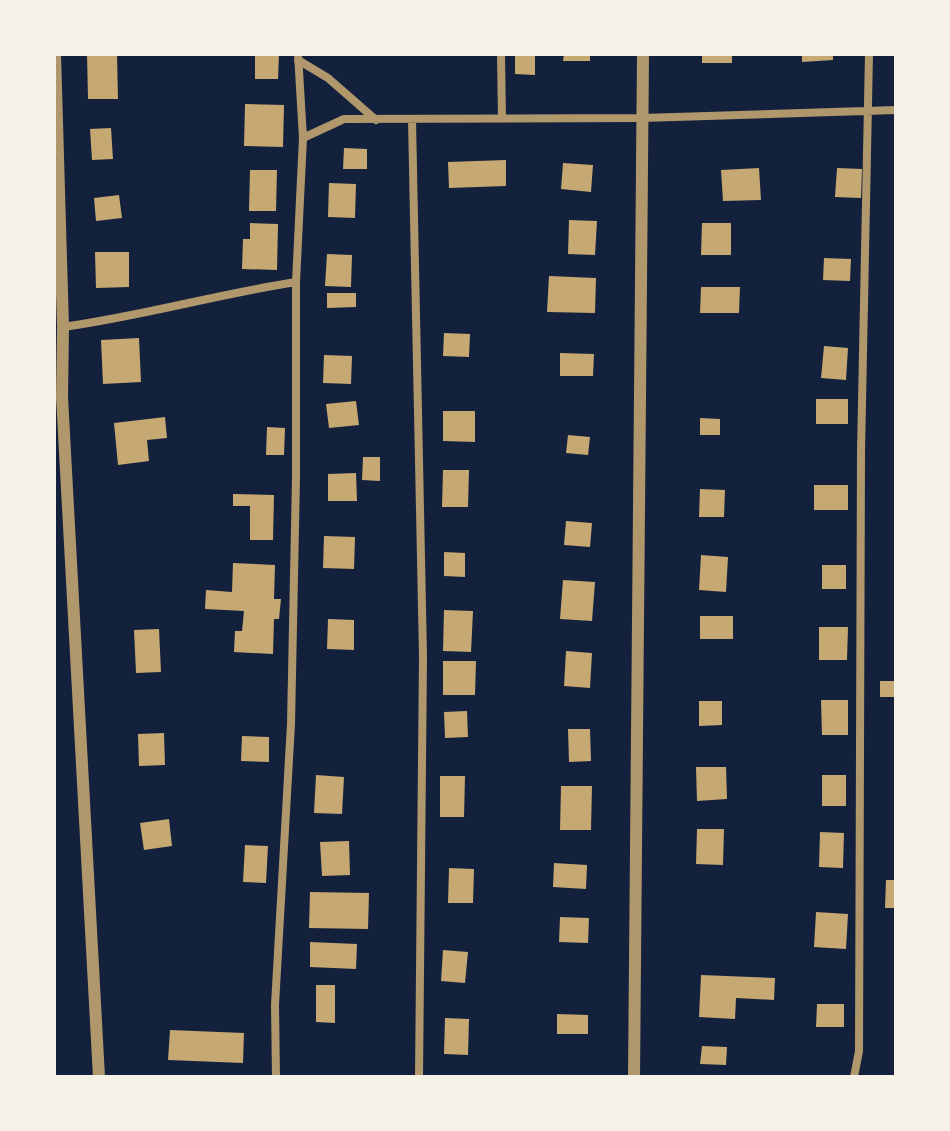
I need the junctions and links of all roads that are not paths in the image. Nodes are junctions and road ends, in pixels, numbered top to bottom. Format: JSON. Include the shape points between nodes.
{"nodes":[{"id":1,"x":55,"y":54,"type":"edge"},
{"id":2,"x":501,"y":54,"type":"edge"},
{"id":3,"x":643,"y":54,"type":"edge"},
{"id":4,"x":869,"y":54,"type":"edge"},
{"id":5,"x":298,"y":57,"type":"edge"},
{"id":6,"x":870,"y":110,"type":"junction"},
{"id":7,"x":896,"y":110,"type":"edge"},
{"id":8,"x":642,"y":118,"type":"junction"},
{"id":9,"x":502,"y":119,"type":"junction"},
{"id":10,"x":376,"y":120,"type":"junction"},
{"id":11,"x":412,"y":120,"type":"junction"},
{"id":12,"x":303,"y":138,"type":"junction"},
{"id":13,"x":296,"y":282,"type":"junction"},
{"id":14,"x":63,"y":327,"type":"junction"},
{"id":15,"x":58,"y":397,"type":"edge"},
{"id":16,"x":99,"y":1077,"type":"edge"},
{"id":17,"x":276,"y":1077,"type":"edge"},
{"id":18,"x":419,"y":1077,"type":"edge"},
{"id":19,"x":634,"y":1077,"type":"edge"},
{"id":20,"x":854,"y":1077,"type":"edge"}],
"edges":[{"from":1,"to":14,"type":"street"},
{"from":2,"to":9,"type":"street"},
{"from":3,"to":8,"type":"street"},
{"from":4,"to":6,"type":"street"},
{"from":5,"to":10,"type":"street"},
{"from":5,"to":12,"type":"street"},
{"from":6,"to":7,"type":"street"},
{"from":6,"to":8,"type":"street"},
{"from":6,"to":20,"type":"street","via":[[861,452],[859,1051]]},
{"from":8,"to":9,"type":"street"},
{"from":8,"to":19,"type":"street"},
{"from":9,"to":11,"type":"street"},
{"from":10,"to":11,"type":"street"},
{"from":10,"to":12,"type":"street","via":[[344,119]]},
{"from":11,"to":18,"type":"street","via":[[423,656]]},
{"from":12,"to":13,"type":"street"},
{"from":13,"to":14,"type":"street"},
{"from":13,"to":17,"type":"street","via":[[291,708]]},
{"from":14,"to":15,"type":"street"},
{"from":15,"to":16,"type":"street"}]}
